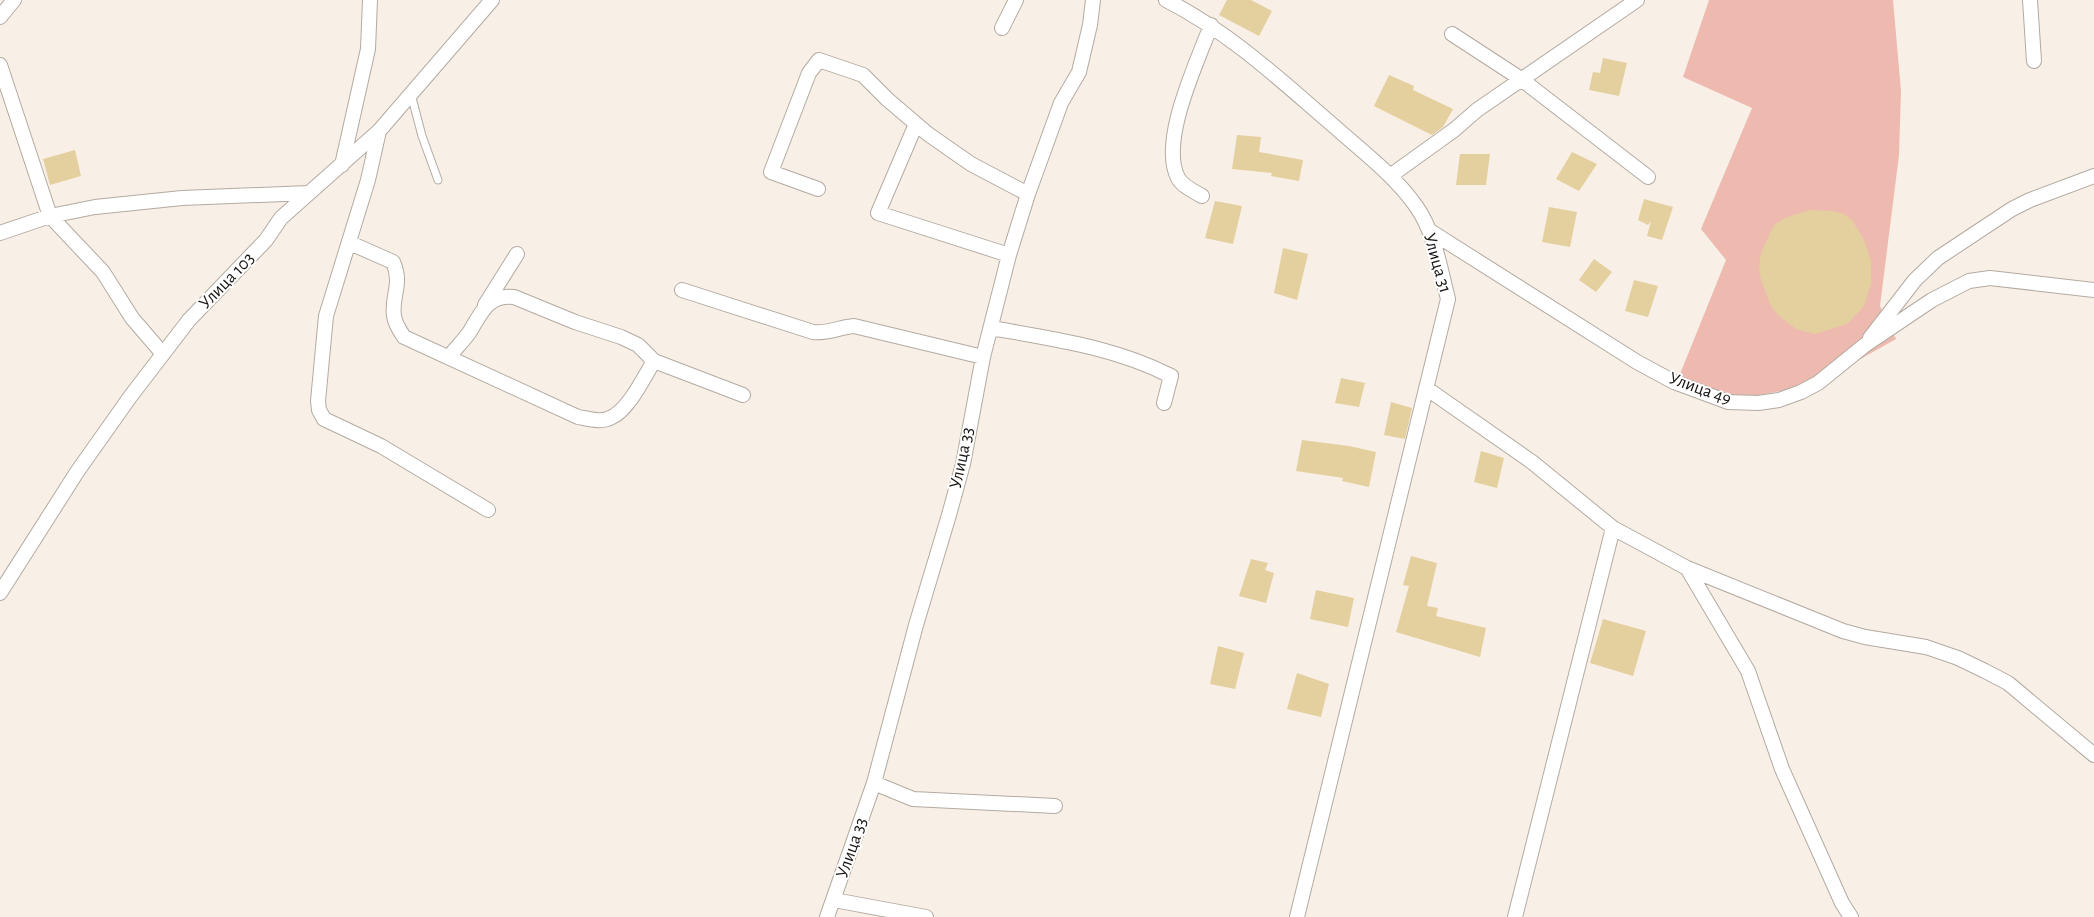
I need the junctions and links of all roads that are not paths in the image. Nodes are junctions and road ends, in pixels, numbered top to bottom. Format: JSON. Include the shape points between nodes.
{"nodes":[{"id":1,"x":14,"y":0,"type":"edge"},
{"id":2,"x":370,"y":0,"type":"edge"},
{"id":3,"x":492,"y":0,"type":"edge"},
{"id":4,"x":1016,"y":0,"type":"edge"},
{"id":5,"x":1093,"y":0,"type":"edge"},
{"id":6,"x":1166,"y":0,"type":"edge"},
{"id":7,"x":1637,"y":0,"type":"edge"},
{"id":8,"x":2030,"y":0,"type":"edge"},
{"id":9,"x":0,"y":18,"type":"edge"},
{"id":10,"x":1211,"y":25,"type":"junction"},
{"id":11,"x":1002,"y":28,"type":"dead end"},
{"id":12,"x":1452,"y":34,"type":"dead end"},
{"id":13,"x":2034,"y":61,"type":"dead end"},
{"id":14,"x":0,"y":65,"type":"edge"},
{"id":15,"x":1521,"y":79,"type":"junction"},
{"id":16,"x":411,"y":94,"type":"junction"},
{"id":17,"x":916,"y":124,"type":"junction"},
{"id":18,"x":379,"y":131,"type":"junction"},
{"id":19,"x":342,"y":165,"type":"junction"},
{"id":20,"x":1390,"y":176,"type":"junction"},
{"id":21,"x":2094,"y":176,"type":"edge"},
{"id":22,"x":1648,"y":177,"type":"dead end"},
{"id":23,"x":438,"y":180,"type":"dead end"},
{"id":24,"x":818,"y":189,"type":"dead end"},
{"id":25,"x":308,"y":193,"type":"junction"},
{"id":26,"x":1028,"y":194,"type":"junction"},
{"id":27,"x":1202,"y":196,"type":"dead end"},
{"id":28,"x":50,"y":216,"type":"junction"},
{"id":29,"x":1430,"y":231,"type":"junction"},
{"id":30,"x":0,"y":233,"type":"edge"},
{"id":31,"x":350,"y":243,"type":"junction"},
{"id":32,"x":517,"y":254,"type":"dead end"},
{"id":33,"x":1009,"y":255,"type":"junction"},
{"id":34,"x":682,"y":290,"type":"dead end"},
{"id":35,"x":2094,"y":290,"type":"edge"},
{"id":36,"x":486,"y":305,"type":"junction"},
{"id":37,"x":991,"y":328,"type":"junction"},
{"id":38,"x":1865,"y":345,"type":"junction"},
{"id":39,"x":163,"y":354,"type":"junction"},
{"id":40,"x":448,"y":357,"type":"junction"},
{"id":41,"x":983,"y":357,"type":"junction"},
{"id":42,"x":654,"y":361,"type":"junction"},
{"id":43,"x":1426,"y":388,"type":"junction"},
{"id":44,"x":744,"y":395,"type":"dead end"},
{"id":45,"x":1164,"y":403,"type":"dead end"},
{"id":46,"x":488,"y":510,"type":"dead end"},
{"id":47,"x":1613,"y":528,"type":"junction"},
{"id":48,"x":1687,"y":568,"type":"junction"},
{"id":49,"x":0,"y":593,"type":"edge"},
{"id":50,"x":2094,"y":755,"type":"edge"},
{"id":51,"x":874,"y":783,"type":"junction"},
{"id":52,"x":1055,"y":806,"type":"dead end"},
{"id":53,"x":834,"y":900,"type":"junction"},
{"id":54,"x":827,"y":917,"type":"edge"},
{"id":55,"x":926,"y":917,"type":"edge"},
{"id":56,"x":1297,"y":917,"type":"edge"},
{"id":57,"x":1515,"y":917,"type":"edge"},
{"id":58,"x":1851,"y":917,"type":"edge"}],
"edges":[{"from":1,"to":9,"type":"street"},
{"from":2,"to":19,"type":"street","via":[[368,49]]},
{"from":3,"to":16,"type":"street","name":"Улица 103"},
{"from":4,"to":11,"type":"street"},
{"from":5,"to":26,"type":"street","name":"Улица 33","via":[[1079,72],[1062,104]]},
{"from":6,"to":10,"type":"street","name":"Улица 31"},
{"from":7,"to":15,"type":"street"},
{"from":8,"to":13,"type":"street"},
{"from":10,"to":20,"type":"street","name":"Улица 31","via":[[1247,51]]},
{"from":10,"to":27,"type":"street","via":[[1178,112],[1171,159],[1179,180]]},
{"from":12,"to":15,"type":"street"},
{"from":14,"to":28,"type":"street"},
{"from":15,"to":20,"type":"street"},
{"from":15,"to":22,"type":"street"},
{"from":16,"to":18,"type":"street","name":"Улица 103"},
{"from":16,"to":23,"type":"lane"},
{"from":17,"to":24,"type":"street","via":[[863,75],[819,60],[809,73],[771,172]]},
{"from":17,"to":26,"type":"street","via":[[971,164]]},
{"from":17,"to":33,"type":"street","via":[[878,213]]},
{"from":18,"to":19,"type":"street","name":"Улица 103"},
{"from":18,"to":31,"type":"street"},
{"from":19,"to":25,"type":"street","name":"Улица 103"},
{"from":20,"to":29,"type":"street","name":"Улица 31","via":[[1416,206]]},
{"from":21,"to":38,"type":"street","via":[[2012,209],[1938,258],[1915,280]]},
{"from":25,"to":28,"type":"street","via":[[157,200]]},
{"from":25,"to":39,"type":"street","name":"Улица 103","via":[[281,218],[266,240],[189,320]]},
{"from":26,"to":33,"type":"street","name":"Улица 33"},
{"from":28,"to":30,"type":"street"},
{"from":28,"to":39,"type":"street","via":[[103,272],[132,318]]},
{"from":29,"to":38,"type":"street","name":"Улица 49","via":[[1637,362],[1674,382],[1728,402],[1758,403],[1801,392],[1838,368]]},
{"from":29,"to":43,"type":"street","name":"Улица 31","via":[[1448,299]]},
{"from":31,"to":40,"type":"street","via":[[393,262],[398,274],[394,316],[404,337]]},
{"from":31,"to":46,"type":"street","via":[[326,316],[319,410],[324,419],[381,446]]},
{"from":32,"to":36,"type":"street"},
{"from":33,"to":37,"type":"street","name":"Улица 33"},
{"from":34,"to":41,"type":"street","via":[[813,332],[854,326]]},
{"from":35,"to":38,"type":"street","name":"Улица 49","via":[[1990,278],[1969,281],[1932,300]]},
{"from":36,"to":40,"type":"street","via":[[468,334]]},
{"from":36,"to":42,"type":"street","via":[[505,296],[514,297],[622,337],[638,345]]},
{"from":37,"to":41,"type":"street","name":"Улица 33"},
{"from":37,"to":45,"type":"street","via":[[1096,347],[1148,364],[1170,376]]},
{"from":39,"to":49,"type":"street","name":"Улица 103","via":[[77,472]]},
{"from":40,"to":42,"type":"street","via":[[578,417],[595,420],[612,418],[623,409]]},
{"from":41,"to":51,"type":"street","name":"Улица 33","via":[[963,464]]},
{"from":42,"to":44,"type":"street"},
{"from":43,"to":47,"type":"street","via":[[1532,462]]},
{"from":43,"to":56,"type":"street","name":"Улица 31"},
{"from":47,"to":48,"type":"street"},
{"from":47,"to":57,"type":"street"},
{"from":48,"to":50,"type":"street","via":[[1843,631],[1926,647],[1958,658],[2008,683]]},
{"from":48,"to":58,"type":"street","via":[[1748,671],[1782,769]]},
{"from":51,"to":52,"type":"street","via":[[913,799]]},
{"from":51,"to":53,"type":"street","name":"Улица 33"},
{"from":53,"to":54,"type":"street","name":"Улица 33"},
{"from":53,"to":55,"type":"street"}]}
